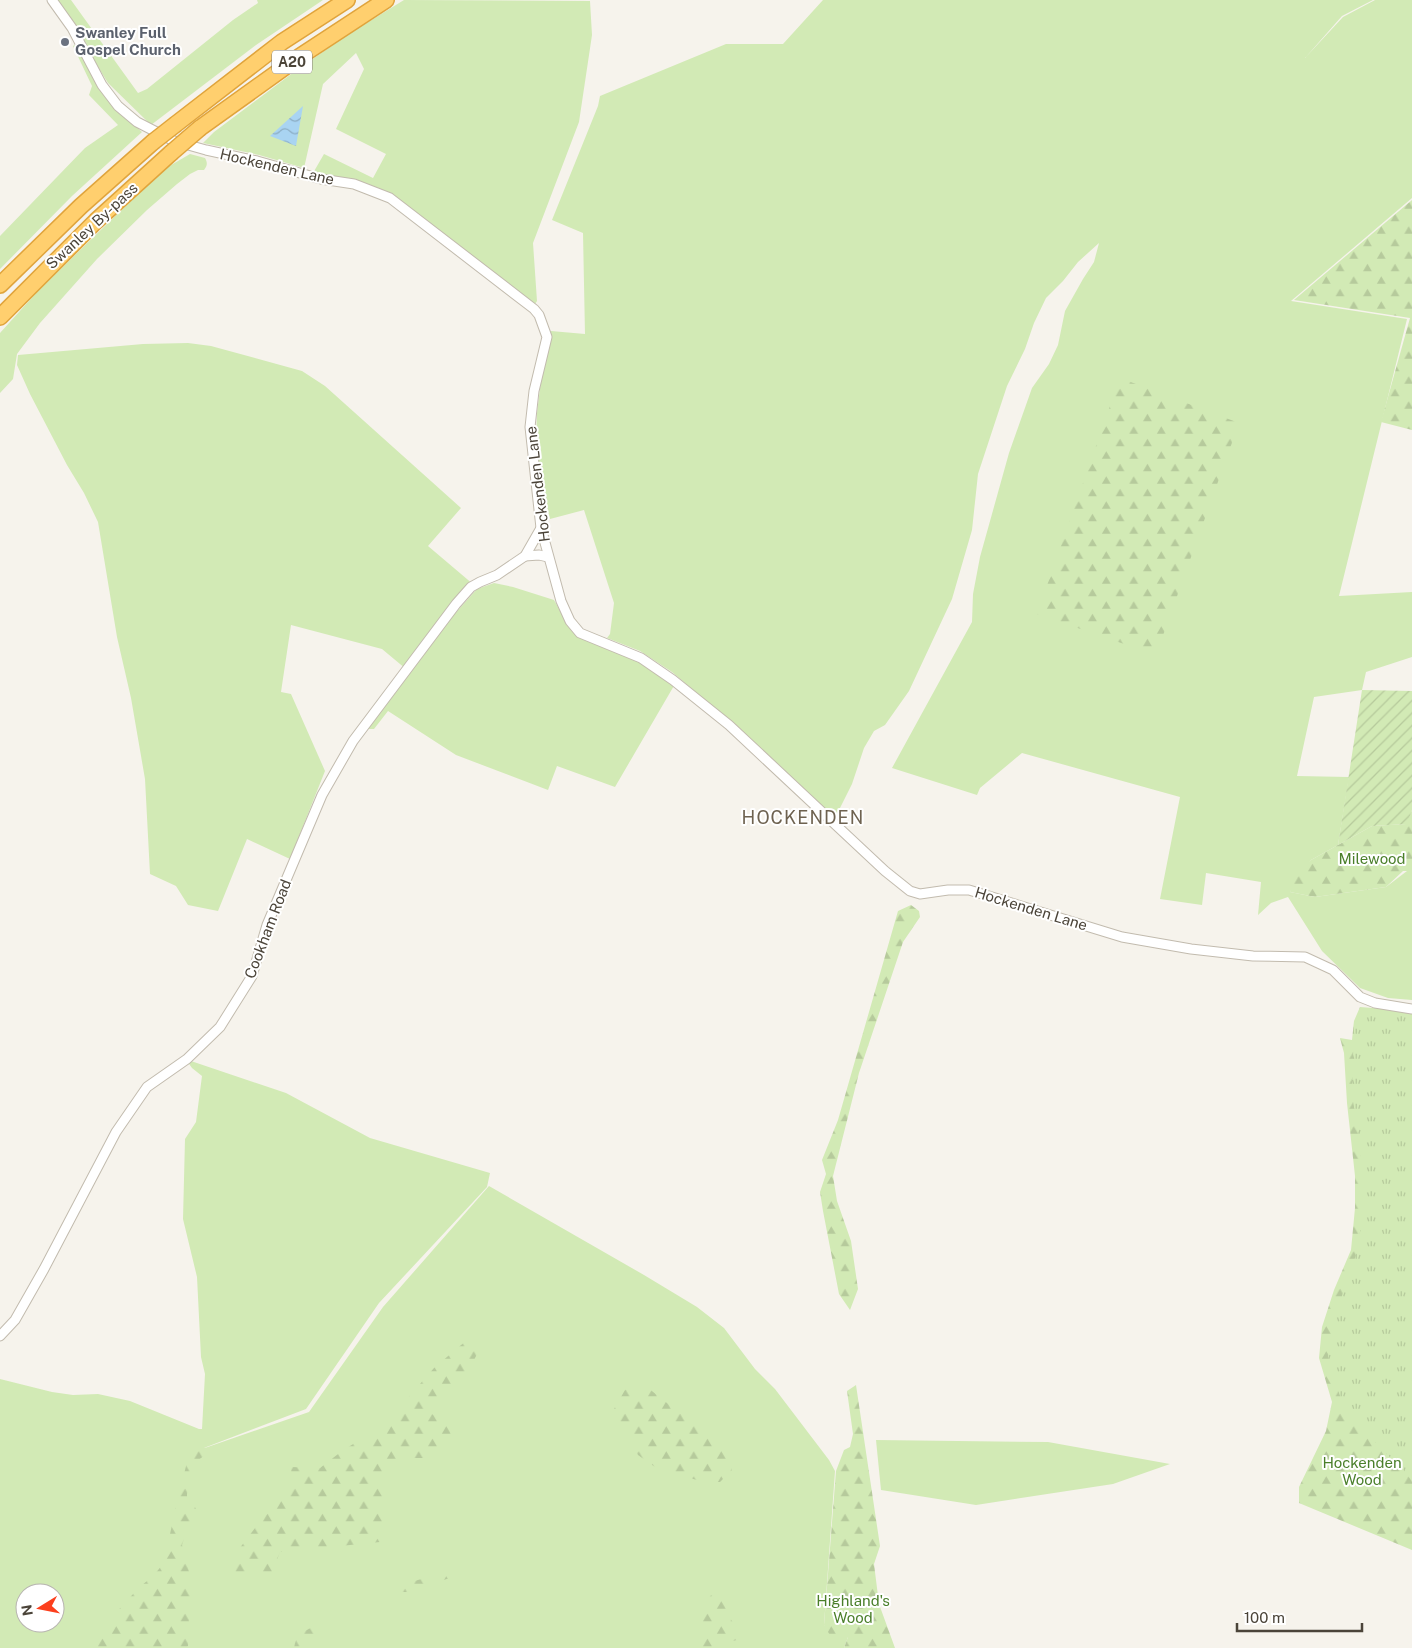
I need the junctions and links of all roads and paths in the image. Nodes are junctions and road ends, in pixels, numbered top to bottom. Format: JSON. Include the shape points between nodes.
{"nodes":[{"id":1,"x":52,"y":0,"type":"edge"},
{"id":2,"x":348,"y":0,"type":"edge"},
{"id":3,"x":386,"y":0,"type":"edge"},
{"id":4,"x":0,"y":285,"type":"edge"},
{"id":5,"x":0,"y":317,"type":"edge"},
{"id":6,"x":541,"y":528,"type":"junction"},
{"id":7,"x":525,"y":556,"type":"junction"},
{"id":8,"x":548,"y":557,"type":"junction"},
{"id":9,"x":1412,"y":1008,"type":"edge"},
{"id":10,"x":0,"y":1336,"type":"edge"}],
"edges":[{"from":1,"to":6,"type":"street","name":"Hockenden Lane","via":[[72,28],[102,85],[118,106],[137,122],[174,141],[321,179],[354,184],[390,198],[540,315],[547,337],[534,391],[530,427]]},
{"from":2,"to":4,"type":"highway","name":"Swanley By-pass","number":"A20","bridge":true,"via":[[282,42],[153,142]]},
{"from":3,"to":5,"type":"highway","name":"Swanley By-pass","number":"A20","bridge":true,"via":[[200,128],[96,221]]},
{"from":6,"to":7,"type":"street","name":"Cookham Road"},
{"from":6,"to":8,"type":"street","name":"Hockenden Lane"},
{"from":7,"to":8,"type":"street"},
{"from":7,"to":10,"type":"street","name":"Cookham Road","via":[[466,593],[353,742],[322,795],[267,925],[252,976],[220,1026],[187,1060],[147,1087],[116,1132],[15,1320]]},
{"from":8,"to":9,"type":"street","name":"Hockenden Lane","via":[[561,601],[580,633],[641,658],[673,680],[729,725],[910,891],[920,894],[968,890],[1122,936],[1191,949],[1265,957],[1304,957],[1333,970],[1360,997],[1375,1003]]}]}
